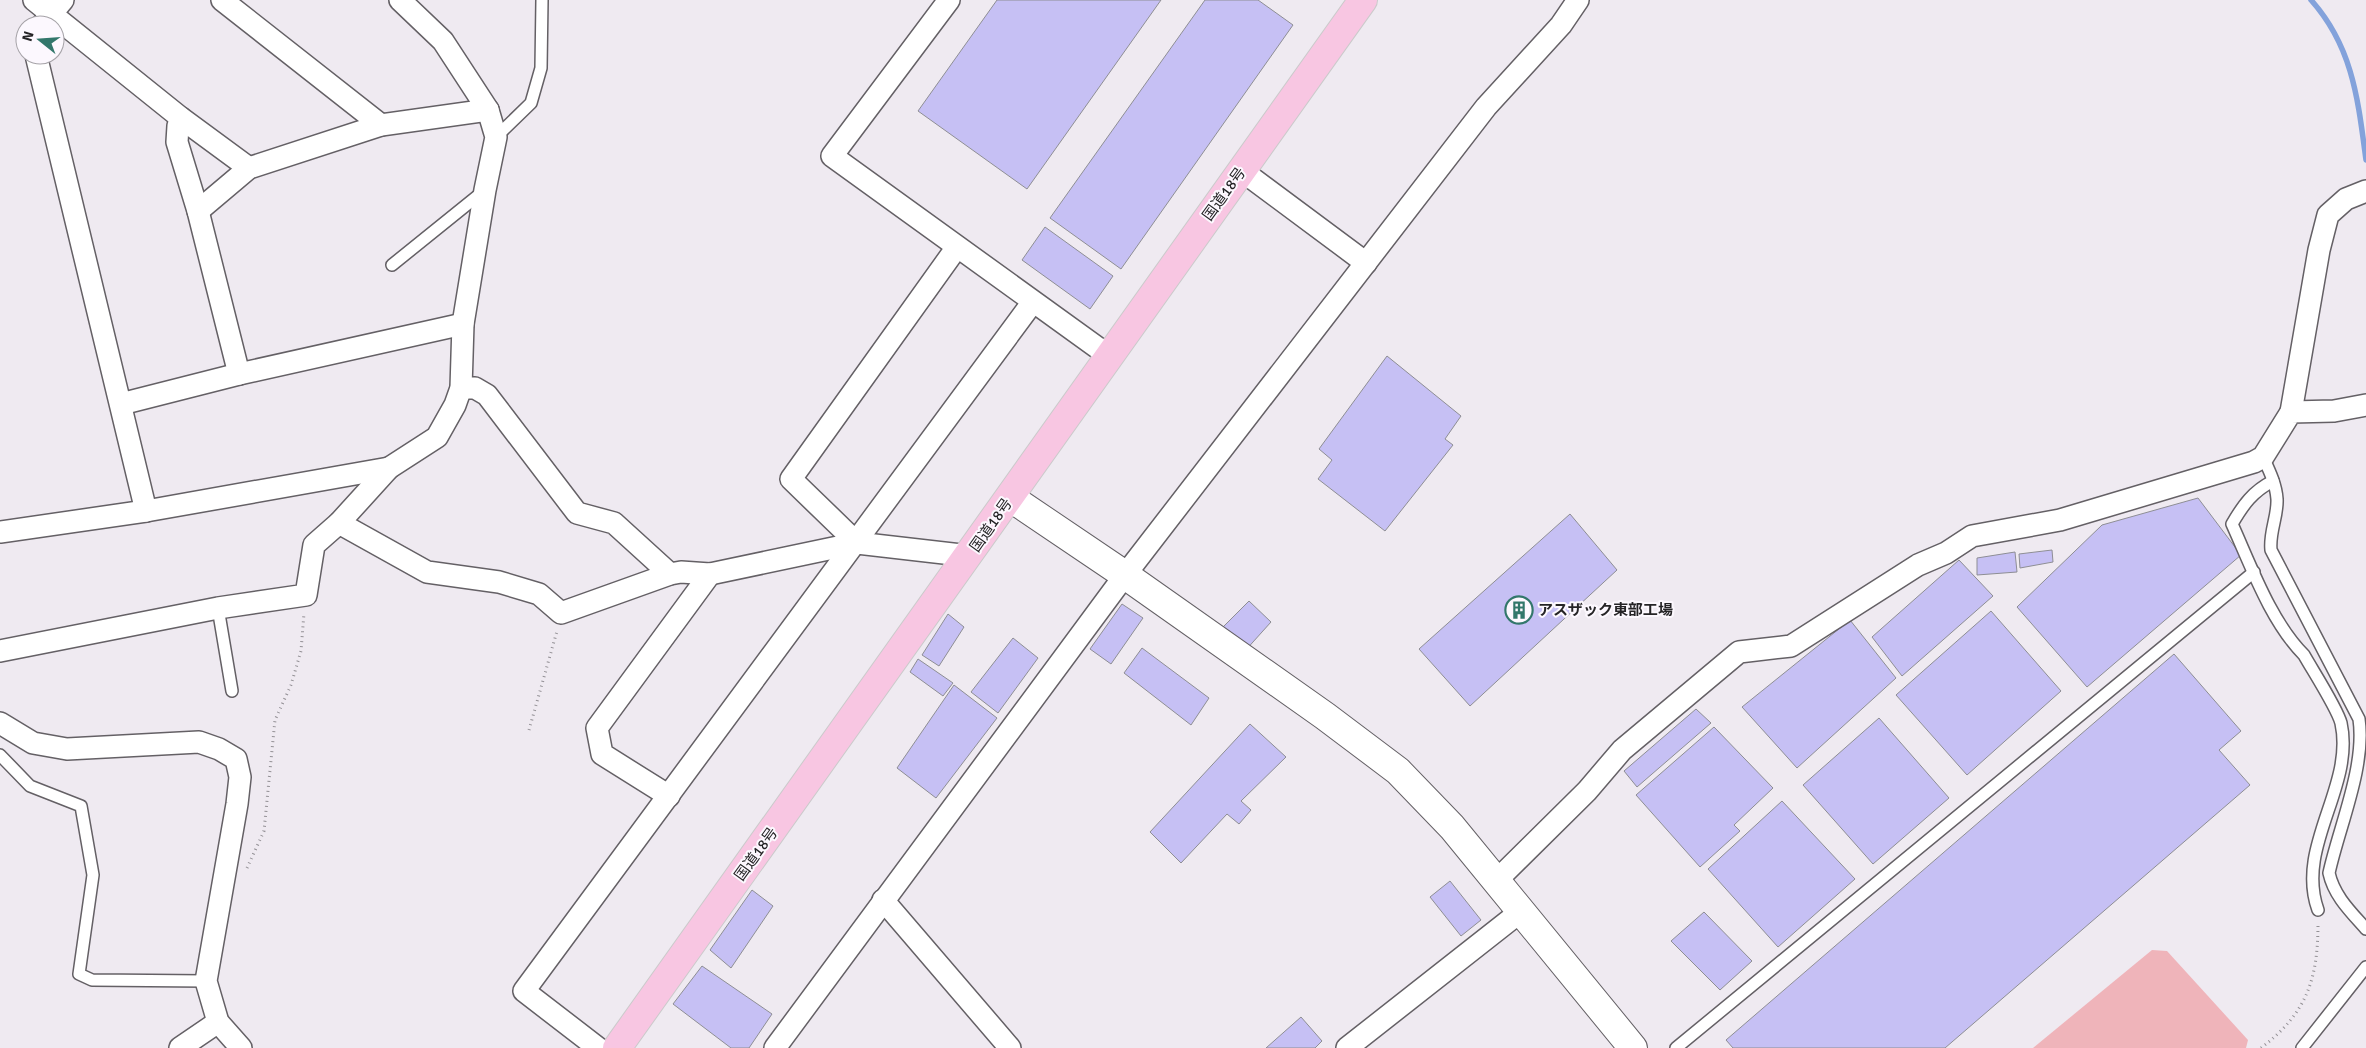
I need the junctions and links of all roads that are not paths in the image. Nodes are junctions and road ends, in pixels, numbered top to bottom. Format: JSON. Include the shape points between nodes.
{"nodes":[{"id":1,"x":34,"y":0,"type":"edge"},
{"id":2,"x":222,"y":0,"type":"edge"},
{"id":3,"x":542,"y":0,"type":"edge"},
{"id":4,"x":949,"y":0,"type":"edge"},
{"id":5,"x":1363,"y":0,"type":"edge"},
{"id":6,"x":1578,"y":0,"type":"edge"},
{"id":7,"x":407,"y":2,"type":"edge"},
{"id":8,"x":53,"y":13,"type":"edge"},
{"id":9,"x":38,"y":65,"type":"edge"},
{"id":10,"x":488,"y":110,"type":"junction"},
{"id":11,"x":181,"y":118,"type":"junction"},
{"id":12,"x":381,"y":125,"type":"junction"},
{"id":13,"x":496,"y":137,"type":"junction"},
{"id":14,"x":249,"y":168,"type":"junction"},
{"id":15,"x":1241,"y":170,"type":"junction"},
{"id":16,"x":484,"y":190,"type":"junction"},
{"id":17,"x":2366,"y":191,"type":"edge"},
{"id":18,"x":198,"y":211,"type":"junction"},
{"id":19,"x":957,"y":247,"type":"junction"},
{"id":20,"x":1366,"y":263,"type":"junction"},
{"id":21,"x":392,"y":266,"type":"dead end"},
{"id":22,"x":1032,"y":303,"type":"junction"},
{"id":23,"x":463,"y":324,"type":"junction"},
{"id":24,"x":1109,"y":356,"type":"junction"},
{"id":25,"x":239,"y":374,"type":"junction"},
{"id":26,"x":461,"y":388,"type":"junction"},
{"id":27,"x":121,"y":404,"type":"junction"},
{"id":28,"x":2366,"y":405,"type":"edge"},
{"id":29,"x":2291,"y":412,"type":"junction"},
{"id":30,"x":2263,"y":457,"type":"junction"},
{"id":31,"x":389,"y":468,"type":"junction"},
{"id":32,"x":2273,"y":481,"type":"junction"},
{"id":33,"x":1010,"y":498,"type":"junction"},
{"id":34,"x":146,"y":511,"type":"junction"},
{"id":35,"x":339,"y":523,"type":"junction"},
{"id":36,"x":0,"y":532,"type":"edge"},
{"id":37,"x":857,"y":543,"type":"junction"},
{"id":38,"x":970,"y":556,"type":"junction"},
{"id":39,"x":2254,"y":572,"type":"junction"},
{"id":40,"x":670,"y":574,"type":"junction"},
{"id":41,"x":710,"y":574,"type":"junction"},
{"id":42,"x":1125,"y":575,"type":"junction"},
{"id":43,"x":218,"y":608,"type":"junction"},
{"id":44,"x":0,"y":650,"type":"edge"},
{"id":45,"x":232,"y":691,"type":"dead end"},
{"id":46,"x":0,"y":723,"type":"edge"},
{"id":47,"x":0,"y":755,"type":"edge"},
{"id":48,"x":669,"y":796,"type":"junction"},
{"id":49,"x":1496,"y":881,"type":"junction"},
{"id":50,"x":883,"y":900,"type":"junction"},
{"id":51,"x":2318,"y":910,"type":"road end"},
{"id":52,"x":1520,"y":912,"type":"junction"},
{"id":53,"x":2366,"y":929,"type":"edge"},
{"id":54,"x":2366,"y":967,"type":"edge"},
{"id":55,"x":206,"y":982,"type":"junction"},
{"id":56,"x":218,"y":1022,"type":"junction"},
{"id":57,"x":180,"y":1048,"type":"edge"},
{"id":58,"x":241,"y":1048,"type":"edge"},
{"id":59,"x":598,"y":1048,"type":"edge"},
{"id":60,"x":617,"y":1048,"type":"edge"},
{"id":61,"x":775,"y":1048,"type":"edge"},
{"id":62,"x":1010,"y":1048,"type":"edge"},
{"id":63,"x":1347,"y":1048,"type":"edge"},
{"id":64,"x":1633,"y":1048,"type":"edge"},
{"id":65,"x":1676,"y":1048,"type":"edge"},
{"id":66,"x":2302,"y":1048,"type":"edge"}],
"edges":[{"from":1,"to":8,"type":"street"},
{"from":2,"to":12,"type":"street"},
{"from":3,"to":13,"type":"lane","via":[[541,68],[531,103]]},
{"from":4,"to":19,"type":"street","via":[[832,156]]},
{"from":5,"to":15,"type":"highway","name":"国道18号"},
{"from":6,"to":20,"type":"street","via":[[1561,25],[1486,107]]},
{"from":7,"to":10,"type":"street","via":[[442,41]]},
{"from":8,"to":11,"type":"street"},
{"from":9,"to":27,"type":"street"},
{"from":10,"to":12,"type":"street"},
{"from":10,"to":13,"type":"street"},
{"from":11,"to":14,"type":"street"},
{"from":11,"to":18,"type":"street","via":[[177,142]]},
{"from":12,"to":14,"type":"street"},
{"from":13,"to":16,"type":"street"},
{"from":14,"to":18,"type":"street"},
{"from":15,"to":20,"type":"street"},
{"from":15,"to":24,"type":"highway","name":"国道18号"},
{"from":16,"to":21,"type":"lane"},
{"from":16,"to":23,"type":"street"},
{"from":17,"to":29,"type":"street","via":[[2346,199],[2328,215]]},
{"from":18,"to":25,"type":"street"},
{"from":19,"to":22,"type":"street"},
{"from":19,"to":37,"type":"street","via":[[791,479]]},
{"from":20,"to":42,"type":"street"},
{"from":22,"to":24,"type":"street"},
{"from":22,"to":37,"type":"street"},
{"from":23,"to":25,"type":"street"},
{"from":23,"to":26,"type":"street"},
{"from":24,"to":33,"type":"highway","name":"国道18号"},
{"from":25,"to":27,"type":"street"},
{"from":26,"to":31,"type":"street","via":[[437,437]]},
{"from":26,"to":40,"type":"street","via":[[474,388],[486,395],[577,513],[614,523]]},
{"from":27,"to":34,"type":"street"},
{"from":28,"to":29,"type":"street","via":[[2334,411]]},
{"from":29,"to":30,"type":"street"},
{"from":30,"to":32,"type":"lane"},
{"from":30,"to":49,"type":"street","via":[[2060,520],[1972,536],[1946,553],[1918,565],[1791,646],[1739,652],[1622,750],[1587,791]]},
{"from":31,"to":34,"type":"street"},
{"from":31,"to":35,"type":"street"},
{"from":32,"to":39,"type":"lane","via":[[2258,488],[2232,524]]},
{"from":32,"to":53,"type":"lane","via":[[2277,498],[2271,550],[2359,719],[2363,734],[2358,772],[2329,873],[2339,898]]},
{"from":33,"to":38,"type":"highway","name":"国道18号"},
{"from":33,"to":42,"type":"street"},
{"from":34,"to":36,"type":"street"},
{"from":35,"to":40,"type":"street","via":[[427,572],[499,582],[523,589],[539,594],[561,613]]},
{"from":35,"to":43,"type":"street","via":[[314,544],[306,596]]},
{"from":37,"to":38,"type":"street"},
{"from":37,"to":41,"type":"street"},
{"from":37,"to":48,"type":"street"},
{"from":38,"to":60,"type":"highway","name":"国道18号"},
{"from":39,"to":51,"type":"lane","via":[[2340,721],[2343,746],[2340,778],[2321,830],[2314,862],[2312,894]]},
{"from":39,"to":65,"type":"lane"},
{"from":40,"to":41,"type":"street"},
{"from":41,"to":48,"type":"street","via":[[597,728],[602,754]]},
{"from":42,"to":49,"type":"street","via":[[1398,771],[1452,827]]},
{"from":42,"to":50,"type":"street"},
{"from":43,"to":44,"type":"street"},
{"from":43,"to":45,"type":"lane"},
{"from":46,"to":55,"type":"street","via":[[33,743],[59,747],[199,742],[236,759],[240,777],[237,804]]},
{"from":47,"to":55,"type":"lane","via":[[30,786],[82,806],[93,875],[79,974],[92,980]]},
{"from":48,"to":59,"type":"street","via":[[524,991]]},
{"from":49,"to":52,"type":"street"},
{"from":50,"to":61,"type":"street"},
{"from":50,"to":62,"type":"street"},
{"from":52,"to":63,"type":"street"},
{"from":52,"to":64,"type":"street"},
{"from":54,"to":66,"type":"lane"},
{"from":55,"to":56,"type":"street"},
{"from":56,"to":57,"type":"street"},
{"from":56,"to":58,"type":"street"}]}
